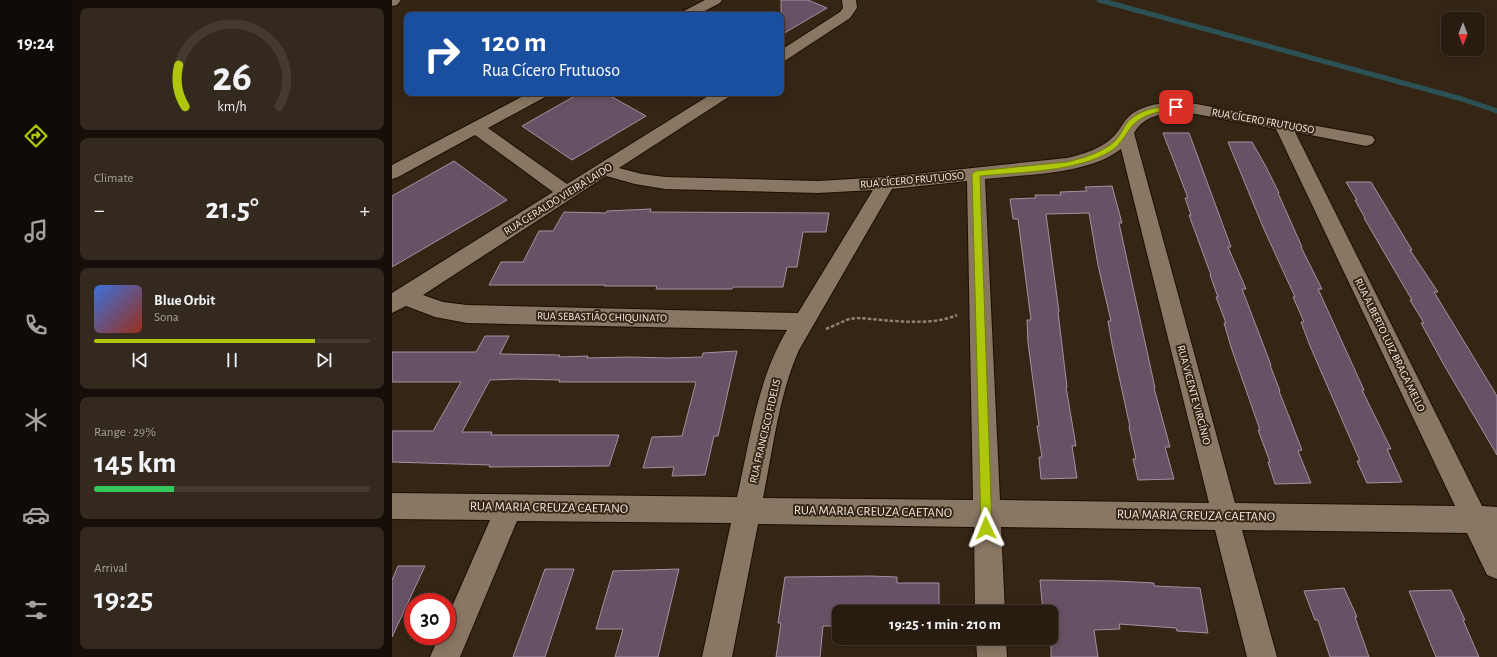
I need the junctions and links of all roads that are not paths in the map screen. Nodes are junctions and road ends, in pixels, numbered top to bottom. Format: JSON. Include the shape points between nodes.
{"nodes":[{"id":1,"x":715,"y":0,"type":"edge"},
{"id":2,"x":849,"y":0,"type":"edge"},
{"id":3,"x":693,"y":12,"type":"edge"},
{"id":4,"x":784,"y":55,"type":"edge"},
{"id":5,"x":535,"y":96,"type":"edge"},
{"id":6,"x":719,"y":96,"type":"edge"},
{"id":7,"x":1283,"y":125,"type":"junction"},
{"id":8,"x":476,"y":128,"type":"junction"},
{"id":9,"x":1125,"y":132,"type":"junction"},
{"id":10,"x":1366,"y":140,"type":"dead end"},
{"id":11,"x":605,"y":169,"type":"junction"},
{"id":12,"x":392,"y":172,"type":"edge"},
{"id":13,"x":976,"y":174,"type":"junction"},
{"id":14,"x":886,"y":183,"type":"junction"},
{"id":15,"x":567,"y":193,"type":"junction"},
{"id":16,"x":399,"y":300,"type":"edge"},
{"id":17,"x":803,"y":322,"type":"junction"},
{"id":18,"x":392,"y":506,"type":"edge"},
{"id":19,"x":509,"y":508,"type":"junction"},
{"id":20,"x":748,"y":510,"type":"junction"},
{"id":21,"x":986,"y":514,"type":"junction"},
{"id":22,"x":1225,"y":516,"type":"junction"},
{"id":23,"x":1486,"y":520,"type":"edge"},
{"id":24,"x":1497,"y":565,"type":"edge"},
{"id":25,"x":990,"y":605,"type":"edge"},
{"id":26,"x":991,"y":645,"type":"edge"},
{"id":27,"x":445,"y":657,"type":"edge"},
{"id":28,"x":717,"y":657,"type":"edge"},
{"id":29,"x":992,"y":657,"type":"edge"},
{"id":30,"x":1262,"y":657,"type":"edge"}],
"edges":[{"from":1,"to":3,"type":"street"},
{"from":2,"to":4,"type":"street","via":[[850,8],[845,15]]},
{"from":5,"to":8,"type":"street"},
{"from":6,"to":11,"type":"street","name":"RUA GERALDO VIEIRA LAIDO"},
{"from":7,"to":9,"type":"street","name":"RUA CÍCERO FRUTUOSO","via":[[1176,107],[1157,109],[1142,115],[1130,124]]},
{"from":7,"to":10,"type":"street","name":"RUA CÍCERO FRUTUOSO"},
{"from":7,"to":23,"type":"street","name":"RUA ALBERTO LUIZ BRAGA MELLO"},
{"from":8,"to":12,"type":"street"},
{"from":8,"to":15,"type":"street"},
{"from":9,"to":13,"type":"street","name":"RUA CÍCERO FRUTUOSO","via":[[1119,142],[1109,150],[1083,161]]},
{"from":9,"to":22,"type":"street","name":"RUA VICENTE VIRGÍNIO"},
{"from":11,"to":14,"type":"street","name":"RUA CÍCERO FRUTUOSO","via":[[636,179],[665,183],[818,187]]},
{"from":11,"to":15,"type":"street","name":"RUA GERALDO VIEIRA LAIDO"},
{"from":13,"to":14,"type":"street","name":"RUA CÍCERO FRUTUOSO"},
{"from":13,"to":21,"type":"street"},
{"from":14,"to":17,"type":"street","name":"RUA FRANCISCO FIDELIS"},
{"from":15,"to":16,"type":"street","name":"RUA GERALDO VIEIRA LAIDO"},
{"from":16,"to":17,"type":"street","name":"RUA SEBASTIÃO CHIQUINATO","via":[[418,303],[432,309],[467,314]]},
{"from":17,"to":20,"type":"street","name":"RUA FRANCISCO FIDELIS","via":[[779,368]]},
{"from":18,"to":19,"type":"street","name":"RUA MARIA CREUZA CAETANO"},
{"from":19,"to":20,"type":"street","name":"RUA MARIA CREUZA CAETANO"},
{"from":19,"to":27,"type":"street"},
{"from":20,"to":21,"type":"street","name":"RUA MARIA CREUZA CAETANO"},
{"from":20,"to":28,"type":"street","name":"RUA FRANCISCO FIDELIS"},
{"from":21,"to":22,"type":"street","name":"RUA MARIA CREUZA CAETANO"},
{"from":21,"to":25,"type":"street"},
{"from":22,"to":23,"type":"street","name":"RUA MARIA CREUZA CAETANO"},
{"from":22,"to":30,"type":"street","name":"RUA VICENTE VIRGÍNIO"},
{"from":23,"to":24,"type":"street","name":"RUA ALBERTO LUIZ BRAGA MELLO"},
{"from":26,"to":29,"type":"street"}]}
